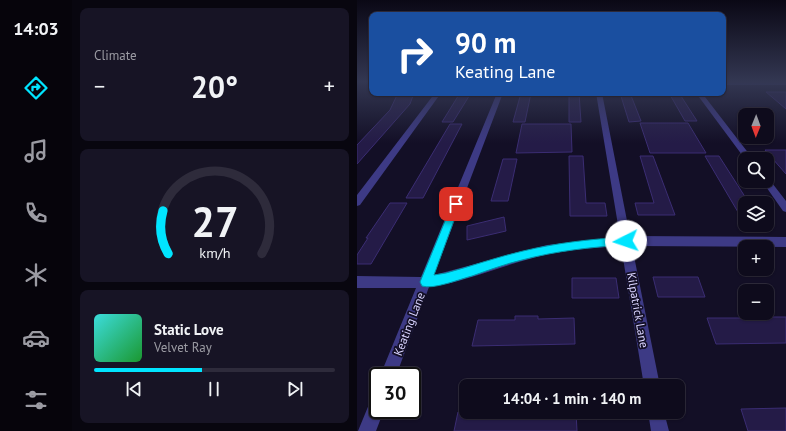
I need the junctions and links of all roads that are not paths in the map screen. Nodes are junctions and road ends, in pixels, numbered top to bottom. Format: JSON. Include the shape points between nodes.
{"nodes":[{"id":1,"x":431,"y":102,"type":"edge"},
{"id":2,"x":497,"y":102,"type":"edge"},
{"id":3,"x":601,"y":102,"type":"edge"},
{"id":4,"x":706,"y":102,"type":"edge"},
{"id":5,"x":744,"y":152,"type":"edge"},
{"id":6,"x":770,"y":188,"type":"edge"},
{"id":7,"x":357,"y":202,"type":"edge"},
{"id":8,"x":786,"y":208,"type":"edge"},
{"id":9,"x":626,"y":241,"type":"junction"},
{"id":10,"x":786,"y":242,"type":"edge"},
{"id":11,"x":357,"y":282,"type":"edge"},
{"id":12,"x":425,"y":282,"type":"junction"},
{"id":13,"x":392,"y":367,"type":"edge"},
{"id":14,"x":651,"y":379,"type":"edge"},
{"id":15,"x":372,"y":419,"type":"edge"},
{"id":16,"x":658,"y":419,"type":"edge"},
{"id":17,"x":367,"y":431,"type":"edge"},
{"id":18,"x":660,"y":431,"type":"edge"}],
"edges":[{"from":1,"to":7,"type":"street"},
{"from":2,"to":12,"type":"street","name":"Keating Lane"},
{"from":3,"to":9,"type":"street","name":"Kilpatrick Lane"},
{"from":4,"to":5,"type":"street"},
{"from":6,"to":8,"type":"street"},
{"from":9,"to":10,"type":"street"},
{"from":9,"to":12,"type":"street","via":[[551,249],[522,255],[452,277]]},
{"from":9,"to":14,"type":"street","name":"Kilpatrick Lane"},
{"from":11,"to":12,"type":"street"},
{"from":12,"to":13,"type":"street","name":"Keating Lane"},
{"from":15,"to":17,"type":"street"},
{"from":16,"to":18,"type":"street"}]}
